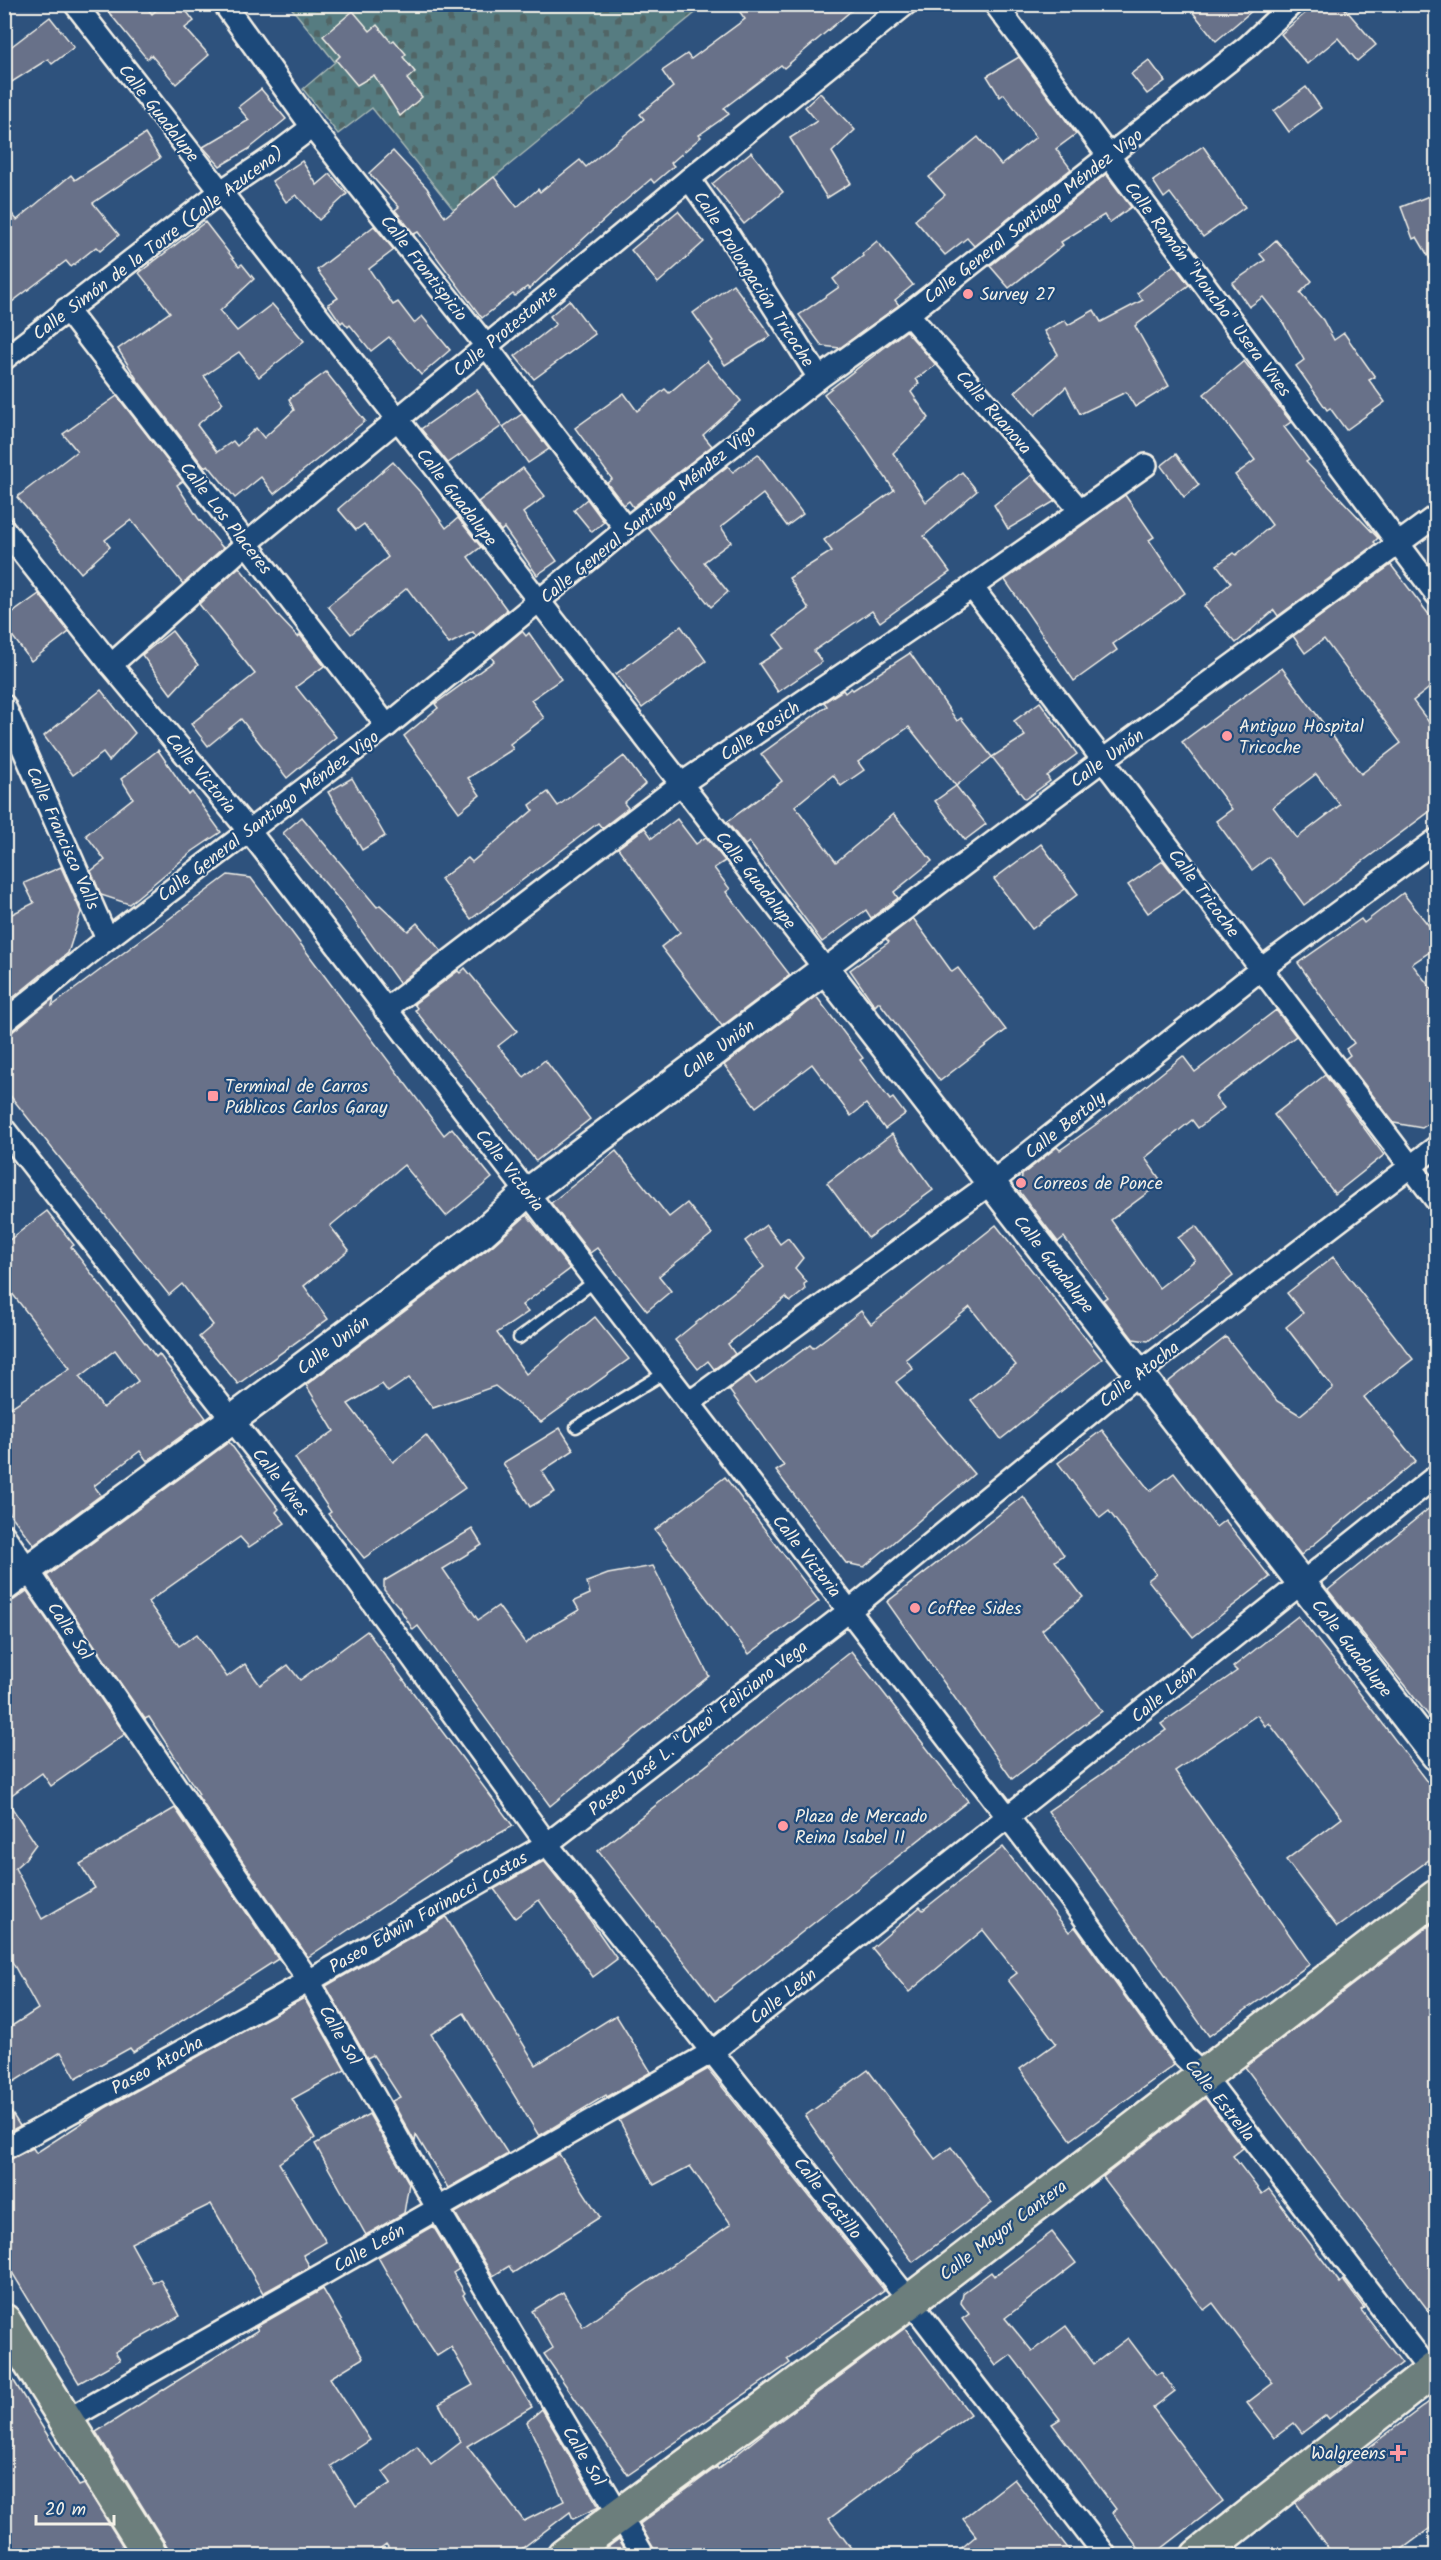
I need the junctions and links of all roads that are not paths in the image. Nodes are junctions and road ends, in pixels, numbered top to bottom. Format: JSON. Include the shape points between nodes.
{"nodes":[{"id":1,"x":75,"y":4,"type":"edge"},
{"id":2,"x":224,"y":4,"type":"edge"},
{"id":3,"x":906,"y":4,"type":"edge"},
{"id":4,"x":995,"y":4,"type":"edge"},
{"id":5,"x":1292,"y":4,"type":"edge"},
{"id":6,"x":312,"y":127,"type":"junction"},
{"id":7,"x":1109,"y":156,"type":"junction"},
{"id":8,"x":689,"y":179,"type":"junction"},
{"id":9,"x":220,"y":192,"type":"junction"},
{"id":10,"x":66,"y":309,"type":"junction"},
{"id":11,"x":908,"y":314,"type":"junction"},
{"id":12,"x":487,"y":347,"type":"junction"},
{"id":13,"x":4,"y":359,"type":"edge"},
{"id":14,"x":819,"y":378,"type":"junction"},
{"id":15,"x":398,"y":419,"type":"junction"},
{"id":16,"x":1146,"y":465,"type":"dead end"},
{"id":17,"x":1080,"y":510,"type":"junction"},
{"id":18,"x":1437,"y":516,"type":"edge"},
{"id":19,"x":4,"y":529,"type":"edge"},
{"id":20,"x":626,"y":530,"type":"junction"},
{"id":21,"x":245,"y":545,"type":"junction"},
{"id":22,"x":1398,"y":546,"type":"junction"},
{"id":23,"x":972,"y":587,"type":"junction"},
{"id":24,"x":1437,"y":594,"type":"edge"},
{"id":25,"x":538,"y":601,"type":"junction"},
{"id":26,"x":111,"y":665,"type":"junction"},
{"id":27,"x":4,"y":705,"type":"edge"},
{"id":28,"x":387,"y":726,"type":"junction"},
{"id":29,"x":1103,"y":760,"type":"junction"},
{"id":30,"x":681,"y":784,"type":"junction"},
{"id":31,"x":249,"y":831,"type":"junction"},
{"id":32,"x":1437,"y":840,"type":"edge"},
{"id":33,"x":107,"y":939,"type":"junction"},
{"id":34,"x":825,"y":969,"type":"junction"},
{"id":35,"x":1261,"y":969,"type":"junction"},
{"id":36,"x":385,"y":1010,"type":"junction"},
{"id":37,"x":4,"y":1022,"type":"edge"},
{"id":38,"x":4,"y":1129,"type":"edge"},
{"id":39,"x":1437,"y":1147,"type":"edge"},
{"id":40,"x":1411,"y":1166,"type":"junction"},
{"id":41,"x":991,"y":1183,"type":"junction"},
{"id":42,"x":528,"y":1192,"type":"junction"},
{"id":43,"x":1437,"y":1200,"type":"edge"},
{"id":44,"x":595,"y":1281,"type":"junction"},
{"id":45,"x":519,"y":1338,"type":"dead end"},
{"id":46,"x":666,"y":1372,"type":"junction"},
{"id":47,"x":1139,"y":1374,"type":"junction"},
{"id":48,"x":689,"y":1403,"type":"junction"},
{"id":49,"x":233,"y":1419,"type":"junction"},
{"id":50,"x":576,"y":1427,"type":"dead end"},
{"id":51,"x":1437,"y":1476,"type":"edge"},
{"id":52,"x":4,"y":1535,"type":"edge"},
{"id":53,"x":28,"y":1570,"type":"junction"},
{"id":54,"x":1302,"y":1583,"type":"junction"},
{"id":55,"x":4,"y":1587,"type":"edge"},
{"id":56,"x":849,"y":1611,"type":"junction"},
{"id":57,"x":1437,"y":1756,"type":"edge"},
{"id":58,"x":1008,"y":1818,"type":"junction"},
{"id":59,"x":547,"y":1844,"type":"junction"},
{"id":60,"x":1437,"y":1897,"type":"edge"},
{"id":61,"x":309,"y":1981,"type":"junction"},
{"id":62,"x":712,"y":2052,"type":"junction"},
{"id":63,"x":1204,"y":2076,"type":"junction"},
{"id":64,"x":4,"y":2149,"type":"edge"},
{"id":65,"x":438,"y":2209,"type":"junction"},
{"id":66,"x":910,"y":2301,"type":"junction"},
{"id":67,"x":4,"y":2321,"type":"edge"},
{"id":68,"x":1435,"y":2373,"type":"edge"},
{"id":69,"x":65,"y":2421,"type":"junction"},
{"id":70,"x":619,"y":2515,"type":"junction"},
{"id":71,"x":151,"y":2556,"type":"edge"},
{"id":72,"x":564,"y":2556,"type":"edge"},
{"id":73,"x":644,"y":2556,"type":"edge"},
{"id":74,"x":1106,"y":2556,"type":"edge"},
{"id":75,"x":1198,"y":2556,"type":"edge"}],
"edges":[{"from":1,"to":9,"type":"street","name":"Calle Guadalupe"},
{"from":2,"to":6,"type":"street","name":"Calle Frontispicio"},
{"from":3,"to":8,"type":"street","name":"Calle Protestante"},
{"from":4,"to":7,"type":"street","name":"Calle Ramón \"Moncho\" Usera Vives"},
{"from":5,"to":7,"type":"street","name":"Calle General Santiago Méndez Vigo","via":[[1248,46]]},
{"from":6,"to":9,"type":"street","name":"Calle Simón de la Torre (Calle Azucena)"},
{"from":6,"to":12,"type":"street","name":"Calle Frontispicio"},
{"from":7,"to":11,"type":"street","name":"Calle General Santiago Méndez Vigo"},
{"from":7,"to":22,"type":"street","name":"Calle Ramón \"Moncho\" Usera Vives"},
{"from":8,"to":12,"type":"street","name":"Calle Protestante"},
{"from":8,"to":14,"type":"street","name":"Calle Prolongación Tricoche"},
{"from":9,"to":10,"type":"street","name":"Calle Simón de la Torre (Calle Azucena)"},
{"from":9,"to":15,"type":"street","name":"Calle Guadalupe"},
{"from":10,"to":13,"type":"street","name":"Calle Simón de la Torre (Calle Azucena)"},
{"from":10,"to":21,"type":"street","name":"Calle Los Placeres"},
{"from":11,"to":14,"type":"street","name":"Calle General Santiago Méndez Vigo"},
{"from":11,"to":17,"type":"street","name":"Calle Ruanova"},
{"from":12,"to":15,"type":"street","name":"Calle Protestante"},
{"from":12,"to":20,"type":"street","name":"Calle Frontispicio"},
{"from":14,"to":20,"type":"street","name":"Calle General Santiago Méndez Vigo"},
{"from":15,"to":21,"type":"street","name":"Calle Protestante"},
{"from":15,"to":25,"type":"street","name":"Calle Guadalupe"},
{"from":16,"to":17,"type":"street","name":"Calle Rosich"},
{"from":17,"to":23,"type":"street","name":"Calle Rosich"},
{"from":18,"to":22,"type":"street","name":"Calle Unión"},
{"from":19,"to":26,"type":"street","name":"Calle Victoria"},
{"from":20,"to":25,"type":"street","name":"Calle General Santiago Méndez Vigo"},
{"from":21,"to":26,"type":"street","name":"Calle Protestante"},
{"from":21,"to":28,"type":"street","name":"Calle Los Placeres"},
{"from":22,"to":24,"type":"street","name":"Calle Ramón \"Moncho\" Usera Vives"},
{"from":22,"to":29,"type":"street","name":"Calle Unión"},
{"from":23,"to":29,"type":"street","name":"Calle Tricoche"},
{"from":23,"to":30,"type":"street","name":"Calle Rosich"},
{"from":25,"to":28,"type":"street","name":"Calle General Santiago Méndez Vigo"},
{"from":25,"to":30,"type":"street","name":"Calle Guadalupe"},
{"from":26,"to":31,"type":"street","name":"Calle Victoria"},
{"from":27,"to":33,"type":"street","name":"Calle Francisco Valls"},
{"from":28,"to":31,"type":"street","name":"Calle General Santiago Méndez Vigo"},
{"from":29,"to":34,"type":"street","name":"Calle Unión"},
{"from":29,"to":35,"type":"street","name":"Calle Tricoche"},
{"from":30,"to":34,"type":"street","name":"Calle Guadalupe"},
{"from":30,"to":36,"type":"street","name":"Calle Rosich"},
{"from":31,"to":33,"type":"street","name":"Calle General Santiago Méndez Vigo"},
{"from":31,"to":36,"type":"street","name":"Calle Victoria"},
{"from":32,"to":35,"type":"street","name":"Calle Bertoly"},
{"from":33,"to":37,"type":"street","name":"Calle General Santiago Méndez Vigo"},
{"from":34,"to":41,"type":"street","name":"Calle Guadalupe"},
{"from":34,"to":42,"type":"street","name":"Calle Unión"},
{"from":35,"to":40,"type":"street","name":"Calle Tricoche"},
{"from":35,"to":41,"type":"street","name":"Calle Bertoly"},
{"from":36,"to":42,"type":"street","name":"Calle Victoria"},
{"from":38,"to":49,"type":"street","name":"Calle Vives"},
{"from":39,"to":40,"type":"street","name":"Calle Atocha"},
{"from":40,"to":43,"type":"street","name":"Calle Tricoche"},
{"from":40,"to":47,"type":"street","name":"Calle Atocha"},
{"from":41,"to":47,"type":"street","name":"Calle Guadalupe"},
{"from":41,"to":48,"type":"street","name":"Calle Bertoly"},
{"from":42,"to":44,"type":"street","name":"Calle Victoria"},
{"from":42,"to":49,"type":"street","name":"Calle Unión","via":[[482,1233]]},
{"from":44,"to":45,"type":"lane"},
{"from":44,"to":46,"type":"street","name":"Calle Victoria"},
{"from":46,"to":48,"type":"street","name":"Calle Victoria"},
{"from":46,"to":50,"type":"lane"},
{"from":47,"to":54,"type":"street","name":"Calle Guadalupe"},
{"from":47,"to":56,"type":"street","name":"Calle Atocha"},
{"from":48,"to":56,"type":"street","name":"Calle Victoria"},
{"from":49,"to":53,"type":"street","name":"Calle Unión"},
{"from":49,"to":59,"type":"street","name":"Calle Vives","via":[[336,1552]]},
{"from":51,"to":54,"type":"street","name":"Calle León"},
{"from":52,"to":53,"type":"street","name":"Calle Sol"},
{"from":53,"to":55,"type":"street","name":"Calle Unión"},
{"from":53,"to":61,"type":"street","name":"Calle Sol"},
{"from":54,"to":57,"type":"street","name":"Calle Guadalupe"},
{"from":54,"to":58,"type":"street","name":"Calle León"},
{"from":56,"to":58,"type":"street","name":"Calle Victoria"},
{"from":56,"to":59,"type":"street","name":"Paseo José L. \"Cheo\" Feliciano Vega"},
{"from":58,"to":62,"type":"street","name":"Calle León"},
{"from":58,"to":63,"type":"street","name":"Calle Estrella","via":[[1184,2057]]},
{"from":59,"to":61,"type":"street","name":"Paseo Edwin Farinacci Costas"},
{"from":59,"to":62,"type":"street","name":"Calle Castillo"},
{"from":60,"to":63,"type":"main road","name":"Calle Mayor Cantera"},
{"from":61,"to":64,"type":"street","name":"Paseo Atocha"},
{"from":61,"to":65,"type":"street","name":"Calle Sol"},
{"from":62,"to":65,"type":"street","name":"Calle León"},
{"from":62,"to":66,"type":"street","name":"Calle Castillo"},
{"from":63,"to":66,"type":"main road","name":"Calle Mayor Cantera"},
{"from":63,"to":68,"type":"street","name":"Calle Estrella"},
{"from":65,"to":69,"type":"street","name":"Calle León"},
{"from":65,"to":70,"type":"street","name":"Calle Sol"},
{"from":66,"to":70,"type":"main road","name":"Calle Mayor Cantera"},
{"from":66,"to":74,"type":"street","name":"Calle Castillo"},
{"from":67,"to":69,"type":"main road"},
{"from":68,"to":75,"type":"main road"},
{"from":69,"to":71,"type":"main road"},
{"from":70,"to":72,"type":"main road","name":"Calle Mayor Cantera"},
{"from":70,"to":73,"type":"street","name":"Calle Sol"}]}
